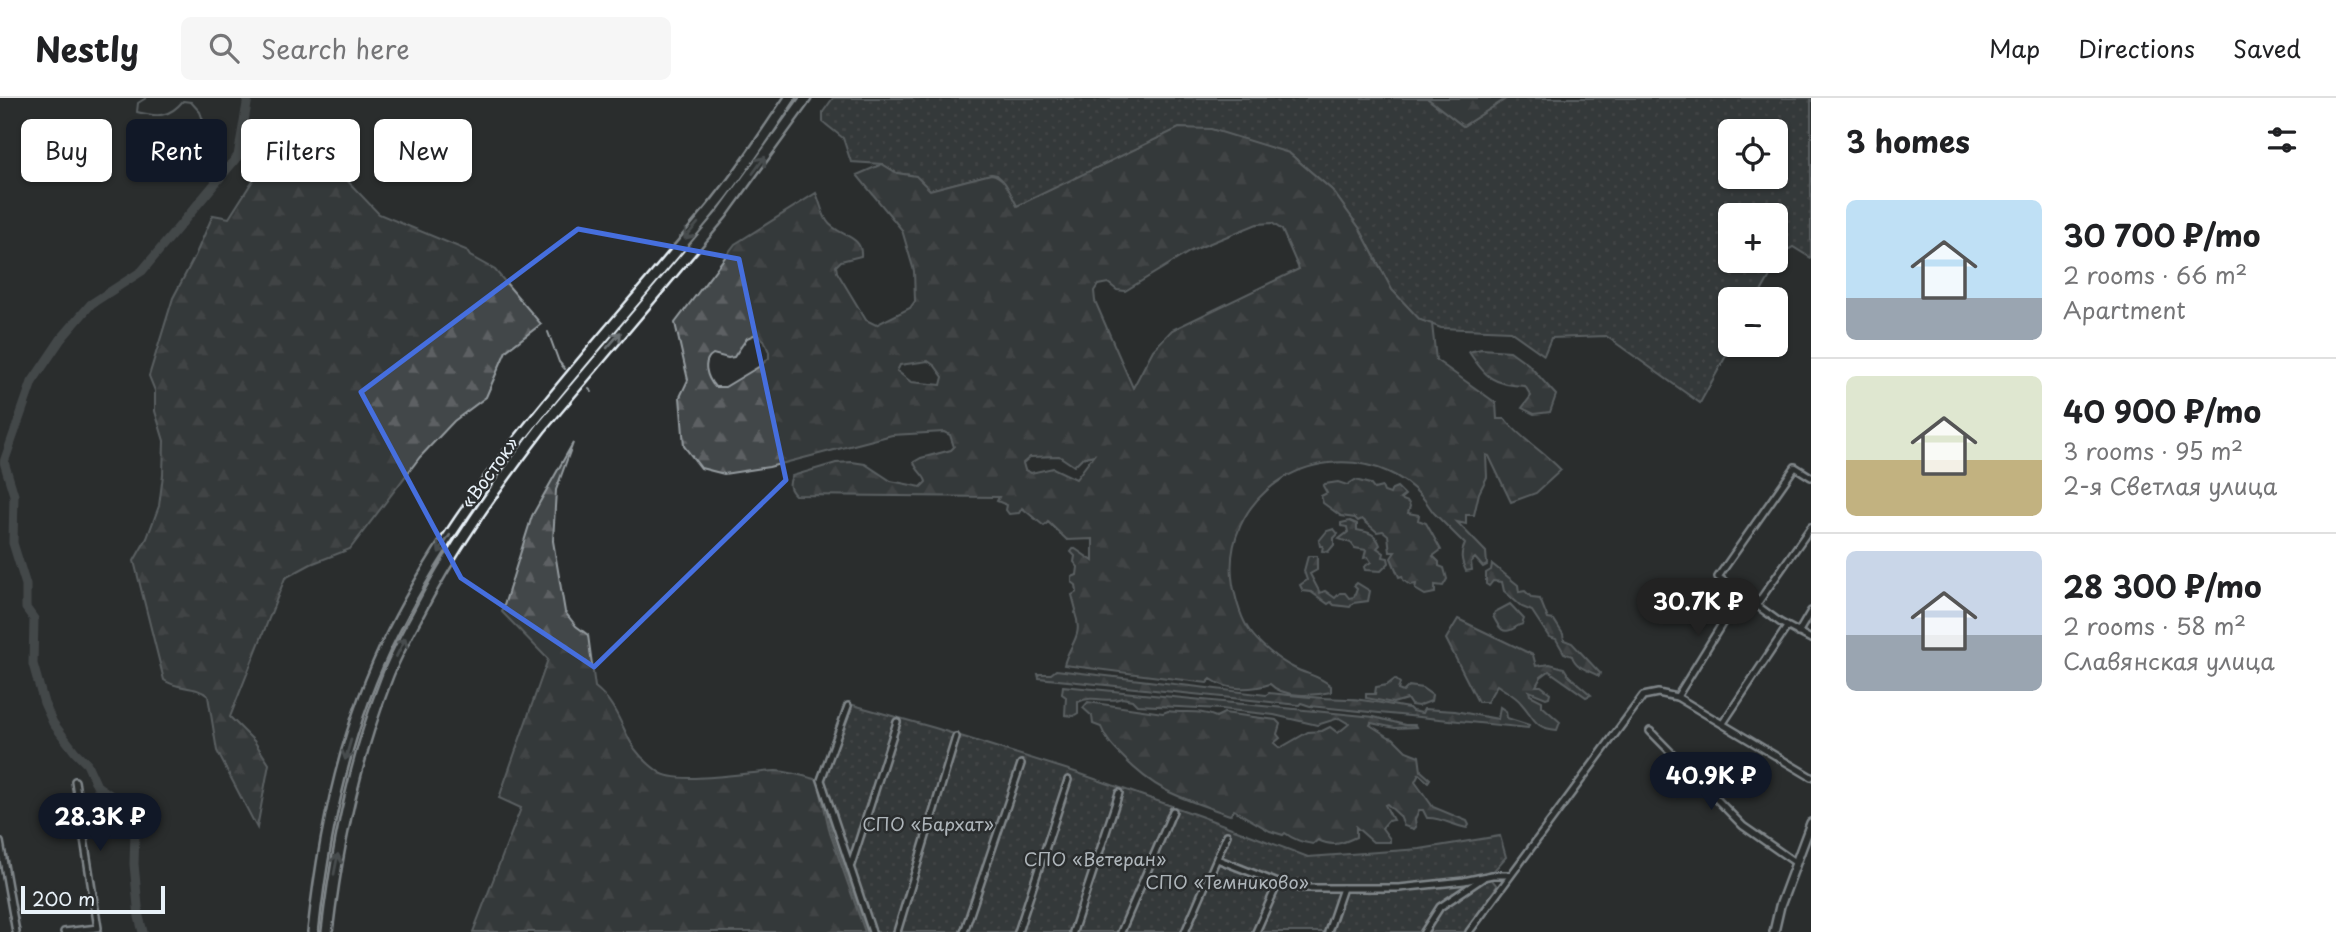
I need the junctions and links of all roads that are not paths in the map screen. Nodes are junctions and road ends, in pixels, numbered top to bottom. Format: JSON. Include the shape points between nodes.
{"nodes":[{"id":1,"x":790,"y":98,"type":"edge"},
{"id":2,"x":806,"y":98,"type":"edge"},
{"id":3,"x":1811,"y":477,"type":"edge"},
{"id":4,"x":1811,"y":527,"type":"edge"},
{"id":5,"x":1741,"y":593,"type":"junction"},
{"id":6,"x":1757,"y":604,"type":"junction"},
{"id":7,"x":1811,"y":611,"type":"edge"},
{"id":8,"x":1787,"y":626,"type":"junction"},
{"id":9,"x":1798,"y":633,"type":"junction"},
{"id":10,"x":1811,"y":639,"type":"edge"},
{"id":11,"x":1677,"y":697,"type":"junction"},
{"id":12,"x":848,"y":706,"type":"dead end"},
{"id":13,"x":897,"y":722,"type":"dead end"},
{"id":14,"x":1723,"y":723,"type":"junction"},
{"id":15,"x":1650,"y":731,"type":"dead end"},
{"id":16,"x":957,"y":737,"type":"dead end"},
{"id":17,"x":1021,"y":764,"type":"dead end"},
{"id":18,"x":1811,"y":776,"type":"edge"},
{"id":19,"x":1068,"y":780,"type":"dead end"},
{"id":20,"x":75,"y":781,"type":"dead end"},
{"id":21,"x":1119,"y":793,"type":"dead end"},
{"id":22,"x":1173,"y":811,"type":"dead end"},
{"id":23,"x":1811,"y":822,"type":"edge"},
{"id":24,"x":1227,"y":835,"type":"dead end"},
{"id":25,"x":0,"y":842,"type":"edge"},
{"id":26,"x":1217,"y":859,"type":"junction"},
{"id":27,"x":1796,"y":863,"type":"junction"},
{"id":28,"x":851,"y":865,"type":"junction"},
{"id":29,"x":1510,"y":875,"type":"junction"},
{"id":30,"x":1486,"y":877,"type":"junction"},
{"id":31,"x":1278,"y":883,"type":"junction"},
{"id":32,"x":1343,"y":888,"type":"junction"},
{"id":33,"x":16,"y":932,"type":"edge"},
{"id":34,"x":64,"y":932,"type":"edge"},
{"id":35,"x":313,"y":932,"type":"edge"},
{"id":36,"x":327,"y":932,"type":"edge"},
{"id":37,"x":872,"y":932,"type":"edge"},
{"id":38,"x":897,"y":932,"type":"edge"},
{"id":39,"x":964,"y":932,"type":"edge"},
{"id":40,"x":1018,"y":932,"type":"edge"},
{"id":41,"x":1073,"y":932,"type":"edge"},
{"id":42,"x":1121,"y":932,"type":"edge"},
{"id":43,"x":1185,"y":932,"type":"edge"},
{"id":44,"x":1256,"y":932,"type":"edge"},
{"id":45,"x":1328,"y":932,"type":"edge"},
{"id":46,"x":1424,"y":932,"type":"edge"},
{"id":47,"x":1469,"y":932,"type":"edge"},
{"id":48,"x":1774,"y":932,"type":"edge"}],
"edges":[{"from":1,"to":35,"type":"highway","name":"«Восток»","one_way":true,"via":[[717,201],[507,455],[414,592],[371,680],[356,723],[330,821]]},
{"from":36,"to":2,"type":"highway","name":"«Восток»","one_way":true,"via":[[334,872],[368,733],[386,678],[432,589],[520,454],[722,214]]},
{"from":3,"to":5,"type":"street","via":[[1795,467],[1718,577]]},
{"from":4,"to":6,"type":"street"},
{"from":5,"to":6,"type":"street"},
{"from":5,"to":11,"type":"street"},
{"from":6,"to":8,"type":"street"},
{"from":7,"to":9,"type":"street"},
{"from":8,"to":9,"type":"street"},
{"from":8,"to":14,"type":"street"},
{"from":9,"to":10,"type":"street"},
{"from":11,"to":14,"type":"street"},
{"from":11,"to":29,"type":"street","via":[[1652,694],[1637,701]]},
{"from":12,"to":28,"type":"street","via":[[821,780]]},
{"from":13,"to":28,"type":"street"},
{"from":14,"to":18,"type":"street"},
{"from":15,"to":27,"type":"street","via":[[1743,826]]},
{"from":16,"to":38,"type":"street"},
{"from":17,"to":39,"type":"street"},
{"from":19,"to":40,"type":"street"},
{"from":20,"to":34,"type":"street","via":[[98,928]]},
{"from":21,"to":41,"type":"street"},
{"from":22,"to":42,"type":"street"},
{"from":23,"to":27,"type":"street"},
{"from":24,"to":26,"type":"street"},
{"from":25,"to":33,"type":"street"},
{"from":26,"to":31,"type":"street"},
{"from":26,"to":43,"type":"street"},
{"from":27,"to":48,"type":"street"},
{"from":28,"to":37,"type":"street"},
{"from":29,"to":30,"type":"street"},
{"from":29,"to":47,"type":"street"},
{"from":30,"to":32,"type":"street","via":[[1417,887]]},
{"from":30,"to":46,"type":"street","via":[[1440,907]]},
{"from":31,"to":32,"type":"street"},
{"from":31,"to":44,"type":"street"},
{"from":32,"to":45,"type":"street"}]}
